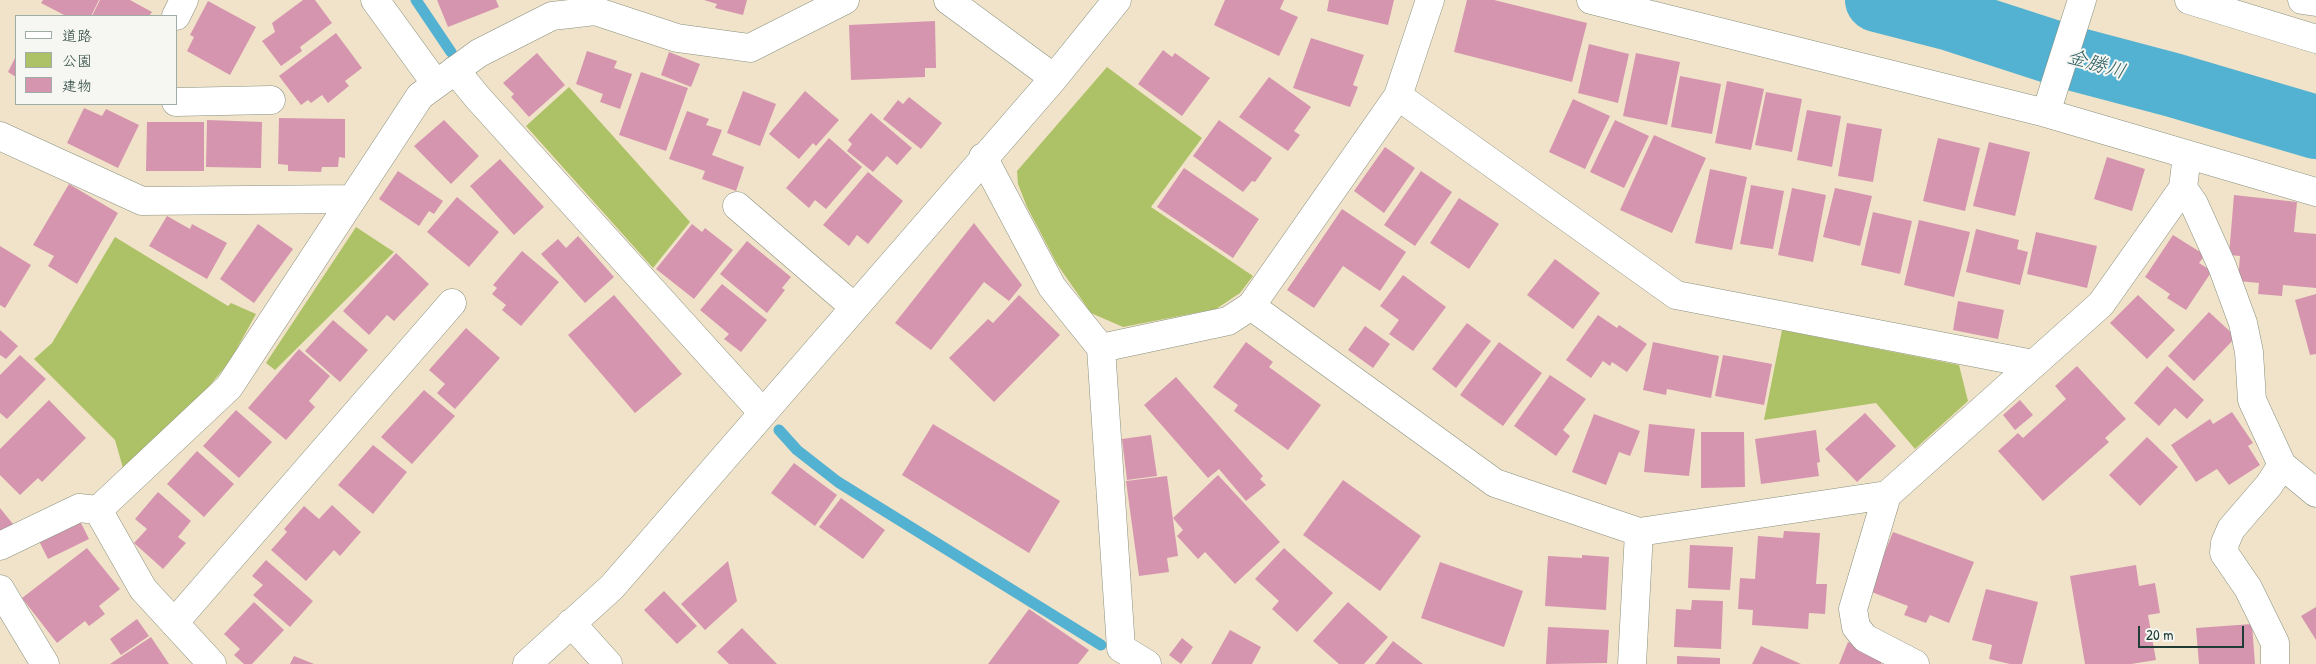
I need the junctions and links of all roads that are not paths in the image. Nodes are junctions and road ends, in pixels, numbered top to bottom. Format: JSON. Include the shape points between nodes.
{"nodes":[{"id":1,"x":184,"y":0,"type":"edge"},
{"id":2,"x":375,"y":0,"type":"edge"},
{"id":3,"x":845,"y":0,"type":"edge"},
{"id":4,"x":948,"y":0,"type":"edge"},
{"id":5,"x":1117,"y":0,"type":"edge"},
{"id":6,"x":1430,"y":0,"type":"edge"},
{"id":7,"x":1591,"y":0,"type":"edge"},
{"id":8,"x":2082,"y":0,"type":"edge"},
{"id":9,"x":2188,"y":0,"type":"edge"},
{"id":10,"x":2302,"y":0,"type":"edge"},
{"id":11,"x":2316,"y":2,"type":"edge"},
{"id":12,"x":597,"y":5,"type":"edge"},
{"id":13,"x":549,"y":8,"type":"edge"},
{"id":14,"x":176,"y":15,"type":"edge"},
{"id":15,"x":2316,"y":39,"type":"edge"},
{"id":16,"x":446,"y":77,"type":"junction"},
{"id":17,"x":1054,"y":78,"type":"junction"},
{"id":18,"x":1398,"y":96,"type":"junction"},
{"id":19,"x":271,"y":100,"type":"dead end"},
{"id":20,"x":178,"y":102,"type":"edge"},
{"id":21,"x":2048,"y":105,"type":"junction"},
{"id":22,"x":0,"y":136,"type":"edge"},
{"id":23,"x":2187,"y":155,"type":"junction"},
{"id":24,"x":983,"y":157,"type":"junction"},
{"id":25,"x":2183,"y":188,"type":"junction"},
{"id":26,"x":2316,"y":192,"type":"edge"},
{"id":27,"x":351,"y":199,"type":"junction"},
{"id":28,"x":737,"y":206,"type":"dead end"},
{"id":29,"x":452,"y":303,"type":"dead end"},
{"id":30,"x":1251,"y":306,"type":"junction"},
{"id":31,"x":854,"y":307,"type":"junction"},
{"id":32,"x":1101,"y":348,"type":"junction"},
{"id":33,"x":2033,"y":364,"type":"junction"},
{"id":34,"x":763,"y":413,"type":"junction"},
{"id":35,"x":2282,"y":465,"type":"junction"},
{"id":36,"x":2316,"y":493,"type":"edge"},
{"id":37,"x":1887,"y":495,"type":"junction"},
{"id":38,"x":98,"y":510,"type":"junction"},
{"id":39,"x":1639,"y":532,"type":"junction"},
{"id":40,"x":0,"y":546,"type":"edge"},
{"id":41,"x":0,"y":589,"type":"edge"},
{"id":42,"x":174,"y":623,"type":"junction"},
{"id":43,"x":571,"y":623,"type":"junction"},
{"id":44,"x":45,"y":664,"type":"edge"},
{"id":45,"x":212,"y":664,"type":"edge"},
{"id":46,"x":527,"y":664,"type":"edge"},
{"id":47,"x":608,"y":664,"type":"edge"},
{"id":48,"x":1147,"y":664,"type":"edge"},
{"id":49,"x":1632,"y":664,"type":"edge"},
{"id":50,"x":1915,"y":664,"type":"edge"},
{"id":51,"x":2275,"y":664,"type":"edge"}],
"edges":[{"from":1,"to":14,"type":"street"},
{"from":2,"to":16,"type":"street"},
{"from":3,"to":12,"type":"street","via":[[750,48],[677,38]]},
{"from":4,"to":17,"type":"street"},
{"from":5,"to":17,"type":"street"},
{"from":6,"to":18,"type":"street"},
{"from":7,"to":21,"type":"street"},
{"from":8,"to":21,"type":"street"},
{"from":9,"to":15,"type":"street"},
{"from":10,"to":11,"type":"street"},
{"from":12,"to":13,"type":"street"},
{"from":13,"to":16,"type":"street"},
{"from":16,"to":27,"type":"street","via":[[420,96]]},
{"from":16,"to":34,"type":"street","via":[[478,98]]},
{"from":17,"to":24,"type":"street"},
{"from":18,"to":30,"type":"street"},
{"from":18,"to":33,"type":"street","via":[[1676,296]]},
{"from":19,"to":20,"type":"street"},
{"from":21,"to":23,"type":"street"},
{"from":22,"to":27,"type":"street","via":[[142,201]]},
{"from":23,"to":25,"type":"street"},
{"from":23,"to":26,"type":"street"},
{"from":24,"to":31,"type":"street"},
{"from":24,"to":32,"type":"street","via":[[1052,287]]},
{"from":25,"to":33,"type":"street","via":[[2100,304]]},
{"from":25,"to":35,"type":"street","via":[[2194,204],[2222,266],[2243,323],[2249,352],[2252,400]]},
{"from":27,"to":38,"type":"street","via":[[230,387]]},
{"from":28,"to":31,"type":"street"},
{"from":29,"to":42,"type":"street"},
{"from":30,"to":32,"type":"street","via":[[1228,322]]},
{"from":30,"to":39,"type":"street","via":[[1494,483]]},
{"from":31,"to":34,"type":"street"},
{"from":32,"to":48,"type":"street","via":[[1121,648]]},
{"from":33,"to":37,"type":"street"},
{"from":34,"to":43,"type":"street","via":[[612,586]]},
{"from":35,"to":36,"type":"street"},
{"from":35,"to":51,"type":"street","via":[[2231,529],[2224,553],[2248,588],[2275,643]]},
{"from":37,"to":39,"type":"street"},
{"from":37,"to":50,"type":"street","via":[[1853,609],[1856,627],[1865,638]]},
{"from":38,"to":40,"type":"street","via":[[79,508]]},
{"from":38,"to":42,"type":"street","via":[[143,589]]},
{"from":39,"to":49,"type":"street"},
{"from":41,"to":44,"type":"street"},
{"from":42,"to":45,"type":"street"},
{"from":43,"to":46,"type":"street"},
{"from":43,"to":47,"type":"street"}]}
